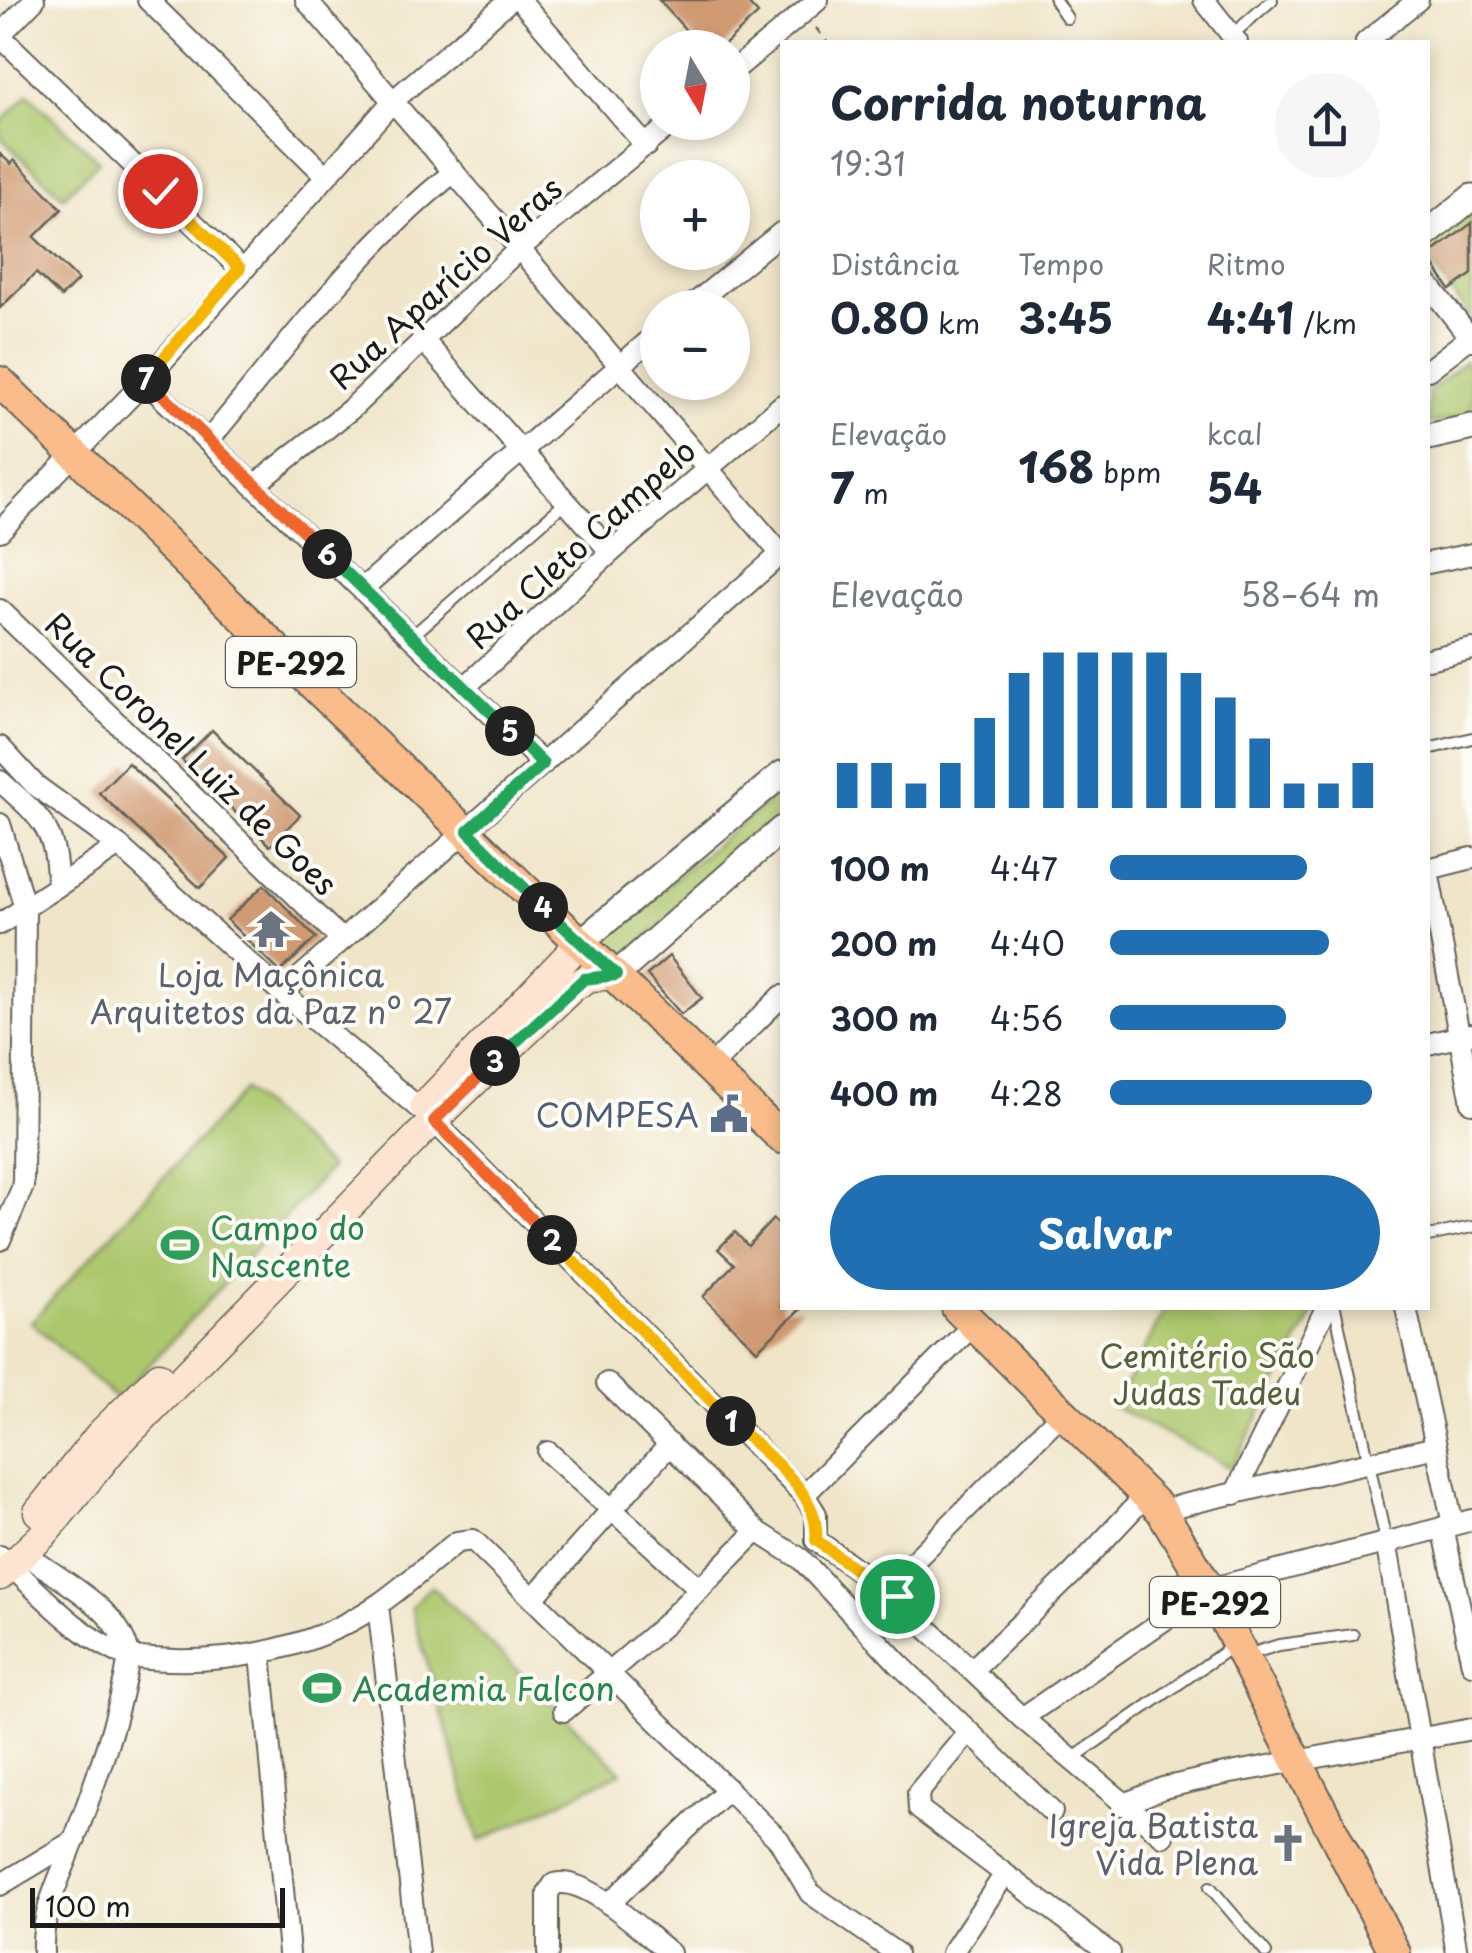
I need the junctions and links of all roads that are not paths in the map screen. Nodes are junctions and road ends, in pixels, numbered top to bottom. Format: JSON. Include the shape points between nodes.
{"nodes":[{"id":1,"x":34,"y":0,"type":"edge"},
{"id":2,"x":148,"y":0,"type":"edge"},
{"id":3,"x":306,"y":0,"type":"edge"},
{"id":4,"x":510,"y":0,"type":"edge"},
{"id":5,"x":520,"y":0,"type":"edge"},
{"id":6,"x":818,"y":0,"type":"edge"},
{"id":7,"x":1055,"y":0,"type":"edge"},
{"id":8,"x":1204,"y":0,"type":"edge"},
{"id":9,"x":1272,"y":0,"type":"edge"},
{"id":10,"x":1418,"y":0,"type":"edge"},
{"id":11,"x":1067,"y":18,"type":"dead end"},
{"id":12,"x":0,"y":36,"type":"edge"},
{"id":13,"x":1230,"y":40,"type":"edge"},
{"id":14,"x":1368,"y":40,"type":"edge"},
{"id":15,"x":750,"y":57,"type":"edge"},
{"id":16,"x":394,"y":100,"type":"junction"},
{"id":17,"x":653,"y":140,"type":"edge"},
{"id":18,"x":646,"y":146,"type":"junction"},
{"id":19,"x":454,"y":172,"type":"junction"},
{"id":20,"x":324,"y":174,"type":"junction"},
{"id":21,"x":1472,"y":197,"type":"edge"},
{"id":22,"x":1430,"y":231,"type":"edge"},
{"id":23,"x":780,"y":234,"type":"edge"},
{"id":24,"x":520,"y":248,"type":"junction"},
{"id":25,"x":240,"y":268,"type":"junction"},
{"id":26,"x":1430,"y":287,"type":"edge"},
{"id":27,"x":711,"y":290,"type":"edge"},
{"id":28,"x":1471,"y":338,"type":"edge"},
{"id":29,"x":422,"y":339,"type":"junction"},
{"id":30,"x":640,"y":347,"type":"edge"},
{"id":31,"x":618,"y":364,"type":"junction"},
{"id":32,"x":1430,"y":369,"type":"edge"},
{"id":33,"x":145,"y":381,"type":"junction"},
{"id":34,"x":0,"y":382,"type":"edge"},
{"id":35,"x":780,"y":408,"type":"edge"},
{"id":36,"x":1472,"y":427,"type":"edge"},
{"id":37,"x":1430,"y":437,"type":"edge"},
{"id":38,"x":208,"y":441,"type":"junction"},
{"id":39,"x":520,"y":450,"type":"junction"},
{"id":40,"x":76,"y":456,"type":"junction"},
{"id":41,"x":707,"y":468,"type":"junction"},
{"id":42,"x":255,"y":485,"type":"junction"},
{"id":43,"x":566,"y":502,"type":"junction"},
{"id":44,"x":0,"y":532,"type":"edge"},
{"id":45,"x":610,"y":552,"type":"junction"},
{"id":46,"x":780,"y":552,"type":"edge"},
{"id":47,"x":1472,"y":554,"type":"edge"},
{"id":48,"x":780,"y":556,"type":"edge"},
{"id":49,"x":1430,"y":563,"type":"edge"},
{"id":50,"x":363,"y":588,"type":"junction"},
{"id":51,"x":0,"y":610,"type":"edge"},
{"id":52,"x":412,"y":636,"type":"junction"},
{"id":53,"x":1472,"y":649,"type":"edge"},
{"id":54,"x":1430,"y":659,"type":"edge"},
{"id":55,"x":465,"y":687,"type":"junction"},
{"id":56,"x":1472,"y":738,"type":"edge"},
{"id":57,"x":0,"y":746,"type":"edge"},
{"id":58,"x":1430,"y":748,"type":"edge"},
{"id":59,"x":543,"y":764,"type":"junction"},
{"id":60,"x":780,"y":776,"type":"edge"},
{"id":61,"x":0,"y":782,"type":"edge"},
{"id":62,"x":0,"y":824,"type":"edge"},
{"id":63,"x":468,"y":831,"type":"junction"},
{"id":64,"x":780,"y":831,"type":"edge"},
{"id":65,"x":119,"y":846,"type":"junction"},
{"id":66,"x":1472,"y":858,"type":"edge"},
{"id":67,"x":1430,"y":869,"type":"edge"},
{"id":68,"x":1430,"y":879,"type":"edge"},
{"id":69,"x":57,"y":884,"type":"junction"},
{"id":70,"x":25,"y":908,"type":"junction"},
{"id":71,"x":0,"y":924,"type":"edge"},
{"id":72,"x":342,"y":940,"type":"junction"},
{"id":73,"x":581,"y":942,"type":"junction"},
{"id":74,"x":616,"y":975,"type":"junction"},
{"id":75,"x":282,"y":994,"type":"junction"},
{"id":76,"x":778,"y":1004,"type":"edge"},
{"id":77,"x":1466,"y":1035,"type":"edge"},
{"id":78,"x":1430,"y":1044,"type":"edge"},
{"id":79,"x":710,"y":1067,"type":"junction"},
{"id":80,"x":1472,"y":1103,"type":"edge"},
{"id":81,"x":420,"y":1122,"type":"junction"},
{"id":82,"x":780,"y":1136,"type":"edge"},
{"id":83,"x":1472,"y":1227,"type":"edge"},
{"id":84,"x":1430,"y":1236,"type":"edge"},
{"id":85,"x":0,"y":1240,"type":"edge"},
{"id":86,"x":1325,"y":1310,"type":"edge"},
{"id":87,"x":1335,"y":1310,"type":"edge"},
{"id":88,"x":1406,"y":1310,"type":"edge"},
{"id":89,"x":965,"y":1316,"type":"edge"},
{"id":90,"x":607,"y":1383,"type":"dead end"},
{"id":91,"x":1064,"y":1411,"type":"junction"},
{"id":92,"x":670,"y":1444,"type":"junction"},
{"id":93,"x":1436,"y":1448,"type":"junction"},
{"id":94,"x":548,"y":1452,"type":"dead end"},
{"id":95,"x":1372,"y":1464,"type":"junction"},
{"id":96,"x":1234,"y":1494,"type":"junction"},
{"id":97,"x":804,"y":1495,"type":"junction"},
{"id":98,"x":1154,"y":1502,"type":"junction"},
{"id":99,"x":613,"y":1509,"type":"junction"},
{"id":100,"x":1456,"y":1524,"type":"edge"},
{"id":101,"x":757,"y":1531,"type":"junction"},
{"id":102,"x":816,"y":1540,"type":"junction"},
{"id":103,"x":1386,"y":1541,"type":"junction"},
{"id":104,"x":800,"y":1559,"type":"junction"},
{"id":105,"x":7,"y":1561,"type":"edge"},
{"id":106,"x":891,"y":1584,"type":"junction"},
{"id":107,"x":700,"y":1589,"type":"junction"},
{"id":108,"x":1209,"y":1590,"type":"junction"},
{"id":109,"x":535,"y":1596,"type":"junction"},
{"id":110,"x":378,"y":1605,"type":"junction"},
{"id":111,"x":1353,"y":1634,"type":"dead end"},
{"id":112,"x":1238,"y":1651,"type":"junction"},
{"id":113,"x":262,"y":1654,"type":"junction"},
{"id":114,"x":129,"y":1658,"type":"junction"},
{"id":115,"x":1472,"y":1664,"type":"edge"},
{"id":116,"x":973,"y":1669,"type":"junction"},
{"id":117,"x":611,"y":1673,"type":"junction"},
{"id":118,"x":564,"y":1711,"type":"dead end"},
{"id":119,"x":1022,"y":1718,"type":"junction"},
{"id":120,"x":1472,"y":1729,"type":"edge"},
{"id":121,"x":968,"y":1733,"type":"junction"},
{"id":122,"x":1420,"y":1740,"type":"junction"},
{"id":123,"x":1071,"y":1760,"type":"junction"},
{"id":124,"x":1296,"y":1764,"type":"junction"},
{"id":125,"x":728,"y":1789,"type":"junction"},
{"id":126,"x":1122,"y":1805,"type":"junction"},
{"id":127,"x":1052,"y":1812,"type":"dead end"},
{"id":128,"x":1162,"y":1836,"type":"dead end"},
{"id":129,"x":74,"y":1840,"type":"junction"},
{"id":130,"x":1003,"y":1876,"type":"junction"},
{"id":131,"x":0,"y":1885,"type":"edge"},
{"id":132,"x":1210,"y":1886,"type":"dead end"},
{"id":133,"x":609,"y":1904,"type":"junction"},
{"id":134,"x":1101,"y":1950,"type":"edge"},
{"id":135,"x":43,"y":1953,"type":"edge"},
{"id":136,"x":288,"y":1953,"type":"edge"},
{"id":137,"x":418,"y":1953,"type":"edge"},
{"id":138,"x":548,"y":1953,"type":"edge"},
{"id":139,"x":670,"y":1953,"type":"edge"},
{"id":140,"x":896,"y":1953,"type":"edge"},
{"id":141,"x":952,"y":1953,"type":"edge"},
{"id":142,"x":1266,"y":1953,"type":"edge"},
{"id":143,"x":1395,"y":1953,"type":"edge"},
{"id":144,"x":1456,"y":1953,"type":"edge"}],
"edges":[{"from":1,"to":12,"type":"street"},
{"from":2,"to":20,"type":"street"},
{"from":3,"to":16,"type":"street"},
{"from":4,"to":16,"type":"street"},
{"from":5,"to":18,"type":"street"},
{"from":6,"to":15,"type":"street"},
{"from":7,"to":11,"type":"lane"},
{"from":8,"to":13,"type":"street"},
{"from":9,"to":13,"type":"lane"},
{"from":10,"to":14,"type":"street"},
{"from":12,"to":25,"type":"street"},
{"from":16,"to":19,"type":"street"},
{"from":16,"to":20,"type":"street"},
{"from":17,"to":18,"type":"street","name":"Rua Aparício Veras"},
{"from":18,"to":24,"type":"street","name":"Rua Aparício Veras"},
{"from":19,"to":24,"type":"street"},
{"from":19,"to":38,"type":"street","via":[[348,274]]},
{"from":20,"to":25,"type":"street"},
{"from":21,"to":22,"type":"street"},
{"from":23,"to":27,"type":"street"},
{"from":24,"to":29,"type":"street","name":"Rua Aparício Veras"},
{"from":24,"to":31,"type":"street"},
{"from":25,"to":33,"type":"street"},
{"from":26,"to":28,"type":"street"},
{"from":28,"to":32,"type":"street"},
{"from":29,"to":39,"type":"street"},
{"from":29,"to":42,"type":"street","name":"Rua Aparício Veras","via":[[351,409]]},
{"from":30,"to":31,"type":"street"},
{"from":31,"to":39,"type":"street"},
{"from":31,"to":41,"type":"street"},
{"from":33,"to":38,"type":"street"},
{"from":33,"to":40,"type":"street"},
{"from":34,"to":40,"type":"main road","number":"PE-292"},
{"from":35,"to":41,"type":"street","name":"Rua Cleto Campelo"},
{"from":36,"to":37,"type":"street"},
{"from":38,"to":42,"type":"street"},
{"from":39,"to":43,"type":"street"},
{"from":39,"to":50,"type":"street"},
{"from":40,"to":44,"type":"street"},
{"from":40,"to":63,"type":"main road","number":"PE-292"},
{"from":41,"to":45,"type":"street","name":"Rua Cleto Campelo"},
{"from":41,"to":46,"type":"street"},
{"from":42,"to":50,"type":"street"},
{"from":43,"to":45,"type":"street"},
{"from":43,"to":52,"type":"lane"},
{"from":45,"to":55,"type":"street","name":"Rua Cleto Campelo"},
{"from":47,"to":49,"type":"street"},
{"from":48,"to":59,"type":"street"},
{"from":50,"to":52,"type":"street"},
{"from":51,"to":72,"type":"street","name":"Rua Coronel Luiz de Goes"},
{"from":52,"to":55,"type":"street"},
{"from":53,"to":54,"type":"street"},
{"from":55,"to":59,"type":"street"},
{"from":56,"to":58,"type":"lane"},
{"from":57,"to":65,"type":"street","via":[[62,808]]},
{"from":59,"to":63,"type":"street"},
{"from":60,"to":73,"type":"street"},
{"from":61,"to":69,"type":"street","via":[[49,830]]},
{"from":62,"to":70,"type":"street"},
{"from":63,"to":72,"type":"street"},
{"from":63,"to":73,"type":"main road","number":"PE-292"},
{"from":64,"to":74,"type":"street"},
{"from":65,"to":69,"type":"street"},
{"from":65,"to":75,"type":"street"},
{"from":66,"to":67,"type":"street"},
{"from":68,"to":77,"type":"street"},
{"from":69,"to":70,"type":"street"},
{"from":70,"to":71,"type":"street"},
{"from":70,"to":85,"type":"street","via":[[23,1186]]},
{"from":72,"to":75,"type":"street"},
{"from":73,"to":74,"type":"main road","number":"PE-292"},
{"from":73,"to":81,"type":"main road"},
{"from":74,"to":79,"type":"main road","number":"PE-292"},
{"from":74,"to":81,"type":"main road","via":[[590,977],[573,987]]},
{"from":75,"to":81,"type":"street"},
{"from":76,"to":79,"type":"street"},
{"from":77,"to":78,"type":"street"},
{"from":77,"to":80,"type":"street"},
{"from":79,"to":82,"type":"main road","number":"PE-292"},
{"from":81,"to":97,"type":"street"},
{"from":81,"to":105,"type":"main road","via":[[100,1434]]},
{"from":83,"to":84,"type":"lane"},
{"from":86,"to":96,"type":"street"},
{"from":87,"to":95,"type":"lane"},
{"from":88,"to":93,"type":"street"},
{"from":89,"to":91,"type":"main road","number":"PE-292"},
{"from":89,"to":97,"type":"street"},
{"from":90,"to":92,"type":"street"},
{"from":91,"to":98,"type":"main road","number":"PE-292"},
{"from":91,"to":106,"type":"street"},
{"from":92,"to":99,"type":"street"},
{"from":92,"to":101,"type":"street"},
{"from":93,"to":95,"type":"street"},
{"from":93,"to":100,"type":"street"},
{"from":94,"to":99,"type":"street"},
{"from":95,"to":96,"type":"street"},
{"from":95,"to":103,"type":"lane"},
{"from":96,"to":98,"type":"street"},
{"from":97,"to":102,"type":"street","via":[[816,1514]]},
{"from":98,"to":108,"type":"main road","number":"PE-292"},
{"from":98,"to":116,"type":"street"},
{"from":99,"to":107,"type":"street"},
{"from":99,"to":109,"type":"street"},
{"from":100,"to":103,"type":"street"},
{"from":100,"to":115,"type":"street"},
{"from":101,"to":104,"type":"street"},
{"from":101,"to":107,"type":"street"},
{"from":102,"to":104,"type":"street"},
{"from":102,"to":106,"type":"street","via":[[867,1578]]},
{"from":103,"to":108,"type":"street"},
{"from":103,"to":122,"type":"street"},
{"from":104,"to":121,"type":"street"},
{"from":105,"to":114,"type":"street","via":[[82,1632]]},
{"from":106,"to":116,"type":"street","via":[[913,1615]]},
{"from":107,"to":117,"type":"street"},
{"from":108,"to":112,"type":"main road","number":"PE-292"},
{"from":108,"to":119,"type":"street"},
{"from":109,"to":110,"type":"street","via":[[480,1544],[465,1539]]},
{"from":109,"to":117,"type":"street"},
{"from":110,"to":113,"type":"street"},
{"from":110,"to":137,"type":"street"},
{"from":111,"to":112,"type":"lane"},
{"from":112,"to":123,"type":"lane"},
{"from":112,"to":124,"type":"main road","number":"PE-292"},
{"from":113,"to":114,"type":"street","via":[[194,1662]]},
{"from":113,"to":136,"type":"street"},
{"from":114,"to":129,"type":"street"},
{"from":116,"to":119,"type":"street"},
{"from":117,"to":118,"type":"street"},
{"from":117,"to":125,"type":"street"},
{"from":119,"to":123,"type":"street"},
{"from":120,"to":122,"type":"street"},
{"from":121,"to":127,"type":"street"},
{"from":121,"to":130,"type":"street","via":[[916,1804]]},
{"from":122,"to":124,"type":"street"},
{"from":122,"to":144,"type":"street"},
{"from":123,"to":126,"type":"street"},
{"from":124,"to":126,"type":"street","via":[[1163,1788]]},
{"from":124,"to":143,"type":"main road","number":"PE-292"},
{"from":125,"to":133,"type":"street"},
{"from":125,"to":140,"type":"street","via":[[779,1840],[817,1898]]},
{"from":126,"to":128,"type":"street"},
{"from":129,"to":131,"type":"street"},
{"from":129,"to":135,"type":"street","via":[[47,1907]]},
{"from":130,"to":134,"type":"street"},
{"from":130,"to":141,"type":"street"},
{"from":132,"to":142,"type":"lane"},
{"from":133,"to":138,"type":"street","via":[[570,1882],[554,1884],[548,1893]]},
{"from":133,"to":139,"type":"street"}]}
